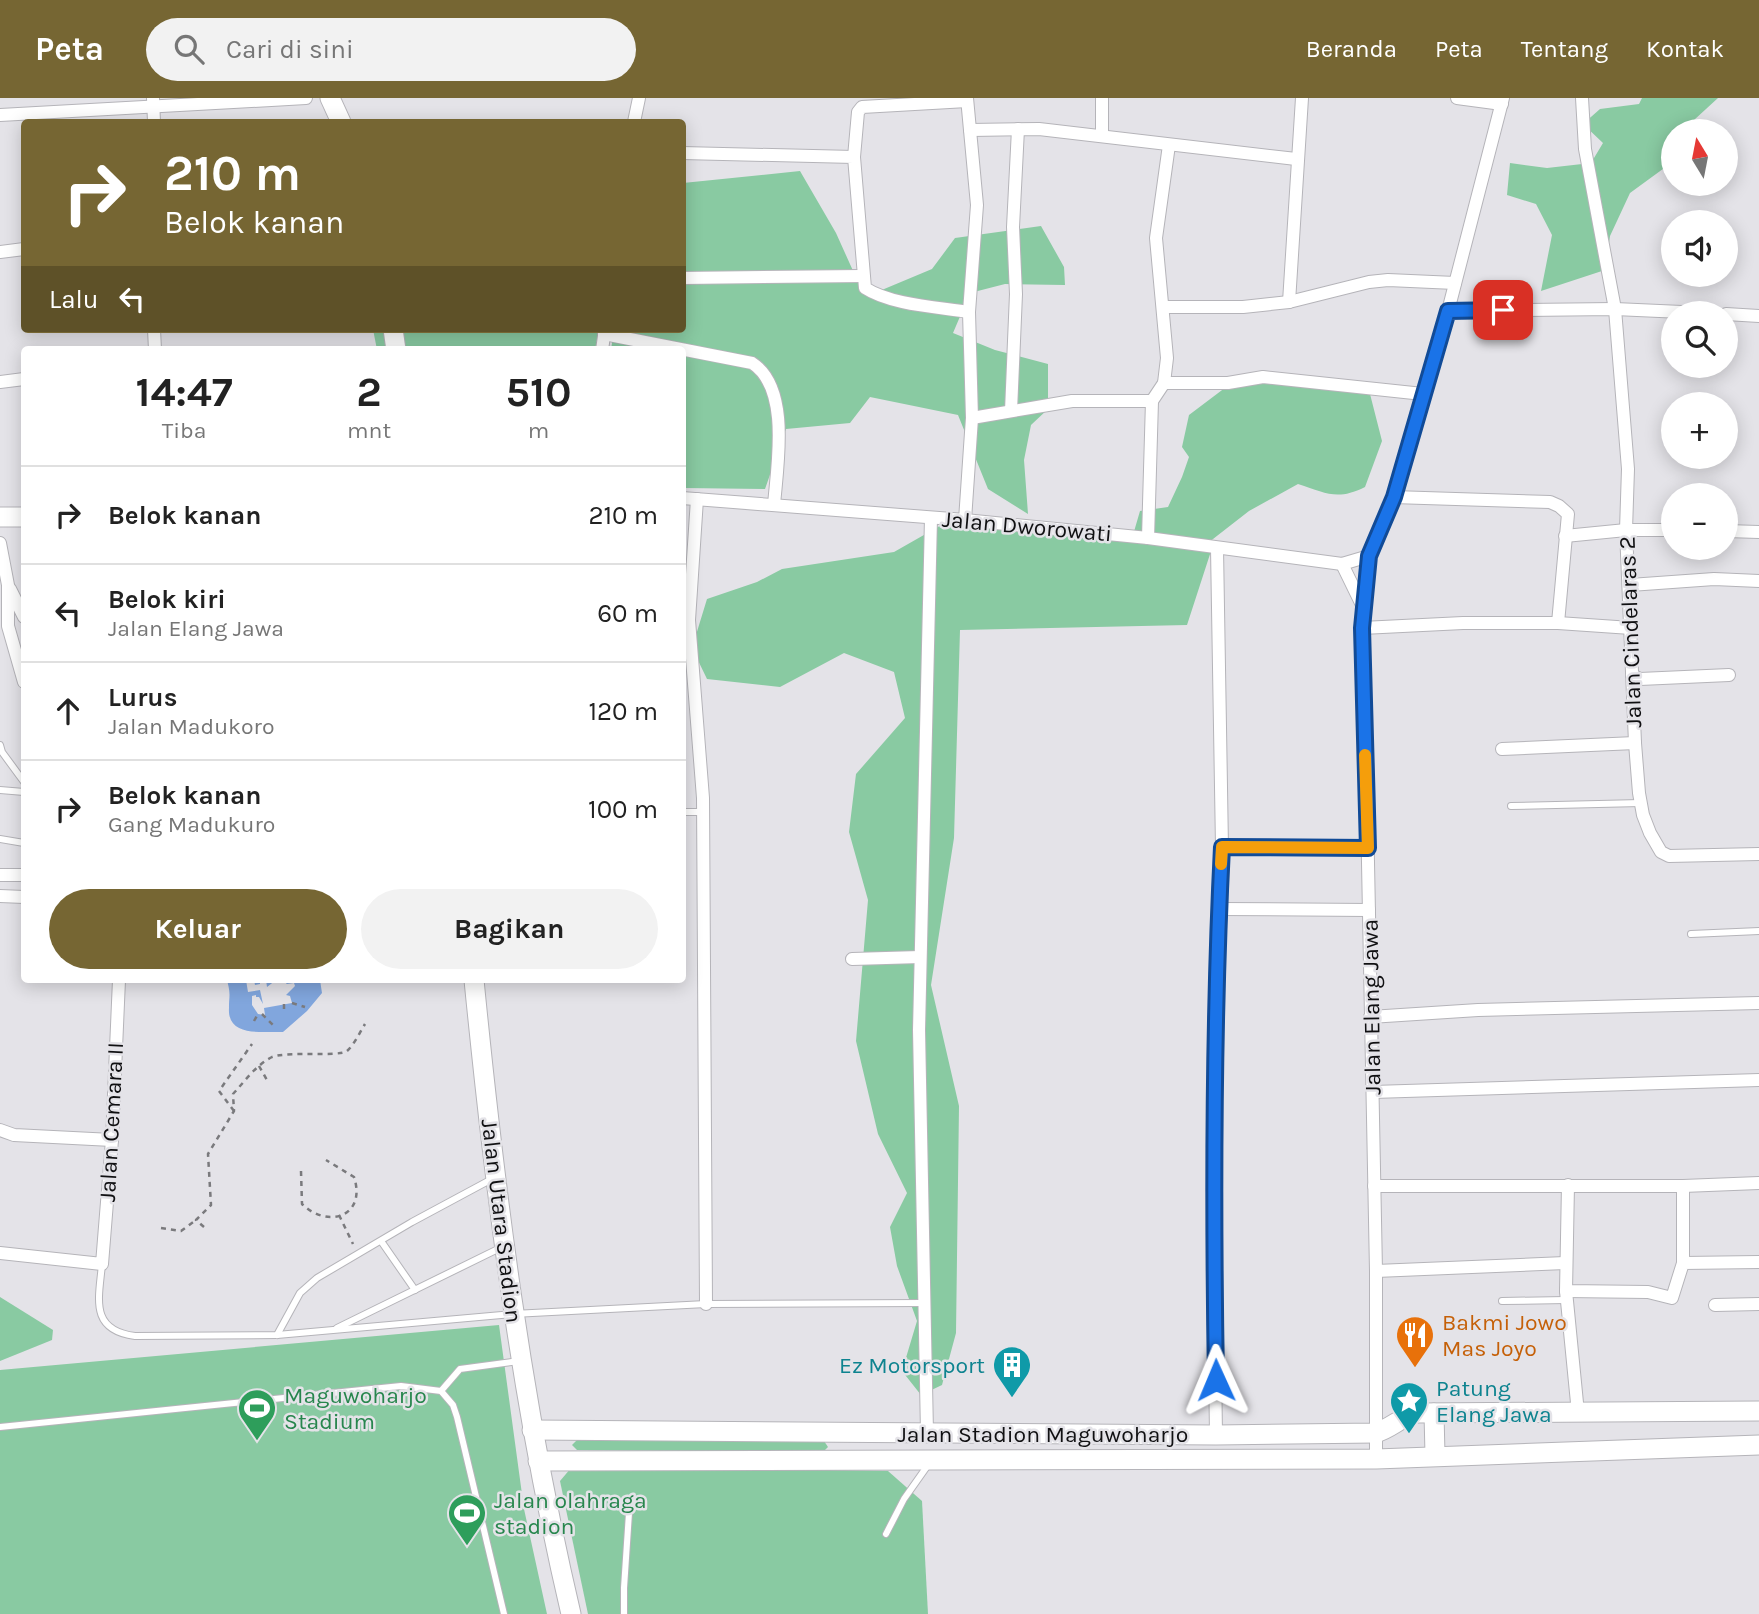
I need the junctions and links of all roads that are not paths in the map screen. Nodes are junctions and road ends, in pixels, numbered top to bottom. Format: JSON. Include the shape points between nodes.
{"nodes":[{"id":1,"x":306,"y":98,"type":"edge"},
{"id":2,"x":330,"y":98,"type":"edge"},
{"id":3,"x":639,"y":98,"type":"edge"},
{"id":4,"x":1102,"y":98,"type":"edge"},
{"id":5,"x":1301,"y":98,"type":"edge"},
{"id":6,"x":1457,"y":98,"type":"edge"},
{"id":7,"x":1582,"y":98,"type":"edge"},
{"id":8,"x":967,"y":99,"type":"edge"},
{"id":9,"x":1503,"y":101,"type":"edge"},
{"id":10,"x":153,"y":102,"type":"edge"},
{"id":11,"x":0,"y":115,"type":"edge"},
{"id":12,"x":340,"y":119,"type":"edge"},
{"id":13,"x":635,"y":119,"type":"edge"},
{"id":14,"x":1018,"y":129,"type":"junction"},
{"id":15,"x":970,"y":130,"type":"junction"},
{"id":16,"x":1102,"y":136,"type":"junction"},
{"id":17,"x":1169,"y":145,"type":"junction"},
{"id":18,"x":686,"y":153,"type":"edge"},
{"id":19,"x":855,"y":157,"type":"junction"},
{"id":20,"x":1296,"y":159,"type":"junction"},
{"id":21,"x":21,"y":249,"type":"edge"},
{"id":22,"x":0,"y":252,"type":"edge"},
{"id":23,"x":862,"y":276,"type":"junction"},
{"id":24,"x":686,"y":278,"type":"edge"},
{"id":25,"x":1455,"y":283,"type":"junction"},
{"id":26,"x":1289,"y":302,"type":"junction"},
{"id":27,"x":1163,"y":307,"type":"junction"},
{"id":28,"x":1615,"y":309,"type":"junction"},
{"id":29,"x":1448,"y":311,"type":"junction"},
{"id":30,"x":1661,"y":311,"type":"edge"},
{"id":31,"x":969,"y":312,"type":"junction"},
{"id":32,"x":1738,"y":315,"type":"edge"},
{"id":33,"x":1759,"y":316,"type":"edge"},
{"id":34,"x":609,"y":333,"type":"edge"},
{"id":35,"x":671,"y":346,"type":"edge"},
{"id":36,"x":686,"y":349,"type":"edge"},
{"id":37,"x":21,"y":379,"type":"edge"},
{"id":38,"x":0,"y":382,"type":"edge"},
{"id":39,"x":1164,"y":383,"type":"junction"},
{"id":40,"x":1423,"y":394,"type":"junction"},
{"id":41,"x":1152,"y":401,"type":"junction"},
{"id":42,"x":1011,"y":411,"type":"junction"},
{"id":43,"x":972,"y":418,"type":"junction"},
{"id":44,"x":1394,"y":497,"type":"junction"},
{"id":45,"x":686,"y":498,"type":"edge"},
{"id":46,"x":697,"y":499,"type":"junction"},
{"id":47,"x":774,"y":505,"type":"junction"},
{"id":48,"x":0,"y":517,"type":"edge"},
{"id":49,"x":21,"y":517,"type":"edge"},
{"id":50,"x":930,"y":518,"type":"junction"},
{"id":51,"x":965,"y":520,"type":"junction"},
{"id":52,"x":1626,"y":530,"type":"junction"},
{"id":53,"x":1661,"y":530,"type":"edge"},
{"id":54,"x":1738,"y":531,"type":"edge"},
{"id":55,"x":1759,"y":532,"type":"edge"},
{"id":56,"x":1565,"y":536,"type":"junction"},
{"id":57,"x":1148,"y":538,"type":"junction"},
{"id":58,"x":0,"y":543,"type":"edge"},
{"id":59,"x":1217,"y":548,"type":"junction"},
{"id":60,"x":1369,"y":556,"type":"junction"},
{"id":61,"x":1342,"y":564,"type":"junction"},
{"id":62,"x":1759,"y":581,"type":"edge"},
{"id":63,"x":1630,"y":585,"type":"junction"},
{"id":64,"x":8,"y":586,"type":"junction"},
{"id":65,"x":1363,"y":607,"type":"junction"},
{"id":66,"x":21,"y":611,"type":"edge"},
{"id":67,"x":1558,"y":623,"type":"junction"},
{"id":68,"x":1362,"y":628,"type":"junction"},
{"id":69,"x":1631,"y":628,"type":"junction"},
{"id":70,"x":21,"y":672,"type":"edge"},
{"id":71,"x":1632,"y":674,"type":"junction"},
{"id":72,"x":1729,"y":675,"type":"dead end"},
{"id":73,"x":1634,"y":743,"type":"junction"},
{"id":74,"x":1502,"y":749,"type":"dead end"},
{"id":75,"x":1,"y":750,"type":"edge"},
{"id":76,"x":21,"y":778,"type":"edge"},
{"id":77,"x":0,"y":790,"type":"edge"},
{"id":78,"x":21,"y":792,"type":"edge"},
{"id":79,"x":1641,"y":803,"type":"junction"},
{"id":80,"x":1511,"y":806,"type":"dead end"},
{"id":81,"x":686,"y":812,"type":"edge"},
{"id":82,"x":703,"y":812,"type":"junction"},
{"id":83,"x":0,"y":839,"type":"edge"},
{"id":84,"x":21,"y":842,"type":"edge"},
{"id":85,"x":1222,"y":847,"type":"junction"},
{"id":86,"x":1368,"y":848,"type":"junction"},
{"id":87,"x":1759,"y":854,"type":"edge"},
{"id":88,"x":0,"y":875,"type":"edge"},
{"id":89,"x":21,"y":875,"type":"edge"},
{"id":90,"x":0,"y":896,"type":"edge"},
{"id":91,"x":21,"y":897,"type":"edge"},
{"id":92,"x":1218,"y":909,"type":"junction"},
{"id":93,"x":1369,"y":911,"type":"junction"},
{"id":94,"x":1759,"y":931,"type":"edge"},
{"id":95,"x":1691,"y":934,"type":"dead end"},
{"id":96,"x":920,"y":957,"type":"junction"},
{"id":97,"x":852,"y":959,"type":"dead end"},
{"id":98,"x":119,"y":983,"type":"edge"},
{"id":99,"x":474,"y":983,"type":"edge"},
{"id":100,"x":1759,"y":1003,"type":"edge"},
{"id":101,"x":1370,"y":1017,"type":"junction"},
{"id":102,"x":1759,"y":1080,"type":"edge"},
{"id":103,"x":1373,"y":1092,"type":"junction"},
{"id":104,"x":0,"y":1130,"type":"edge"},
{"id":105,"x":112,"y":1140,"type":"junction"},
{"id":106,"x":497,"y":1177,"type":"junction"},
{"id":107,"x":1759,"y":1183,"type":"edge"},
{"id":108,"x":1568,"y":1185,"type":"junction"},
{"id":109,"x":1374,"y":1186,"type":"junction"},
{"id":110,"x":1683,"y":1186,"type":"junction"},
{"id":111,"x":381,"y":1241,"type":"junction"},
{"id":112,"x":505,"y":1245,"type":"junction"},
{"id":113,"x":0,"y":1253,"type":"edge"},
{"id":114,"x":1759,"y":1262,"type":"edge"},
{"id":115,"x":1565,"y":1263,"type":"junction"},
{"id":116,"x":1683,"y":1263,"type":"junction"},
{"id":117,"x":102,"y":1264,"type":"junction"},
{"id":118,"x":1376,"y":1270,"type":"junction"},
{"id":119,"x":415,"y":1290,"type":"junction"},
{"id":120,"x":1566,"y":1296,"type":"junction"},
{"id":121,"x":1502,"y":1301,"type":"dead end"},
{"id":122,"x":924,"y":1303,"type":"junction"},
{"id":123,"x":706,"y":1304,"type":"junction"},
{"id":124,"x":1759,"y":1304,"type":"edge"},
{"id":125,"x":1715,"y":1305,"type":"dead end"},
{"id":126,"x":513,"y":1314,"type":"junction"},
{"id":127,"x":331,"y":1331,"type":"junction"},
{"id":128,"x":277,"y":1335,"type":"junction"},
{"id":129,"x":521,"y":1361,"type":"junction"},
{"id":130,"x":440,"y":1391,"type":"junction"},
{"id":131,"x":1759,"y":1412,"type":"edge"},
{"id":132,"x":1434,"y":1413,"type":"junction"},
{"id":133,"x":1578,"y":1413,"type":"junction"},
{"id":134,"x":0,"y":1427,"type":"edge"},
{"id":135,"x":532,"y":1430,"type":"junction"},
{"id":136,"x":848,"y":1432,"type":"junction"},
{"id":137,"x":927,"y":1433,"type":"junction"},
{"id":138,"x":1375,"y":1433,"type":"junction"},
{"id":139,"x":1216,"y":1435,"type":"junction"},
{"id":140,"x":1759,"y":1445,"type":"edge"},
{"id":141,"x":1435,"y":1455,"type":"junction"},
{"id":142,"x":1376,"y":1458,"type":"junction"},
{"id":143,"x":848,"y":1460,"type":"junction"},
{"id":144,"x":538,"y":1461,"type":"junction"},
{"id":145,"x":932,"y":1461,"type":"junction"},
{"id":146,"x":629,"y":1513,"type":"dead end"},
{"id":147,"x":887,"y":1534,"type":"dead end"},
{"id":148,"x":504,"y":1614,"type":"edge"},
{"id":149,"x":571,"y":1614,"type":"edge"},
{"id":150,"x":624,"y":1614,"type":"edge"}],
"edges":[{"from":1,"to":10,"type":"street"},
{"from":2,"to":12,"type":"main road"},
{"from":3,"to":13,"type":"street"},
{"from":4,"to":16,"type":"street"},
{"from":5,"to":20,"type":"street"},
{"from":6,"to":9,"type":"street"},
{"from":7,"to":28,"type":"street","name":"Jalan Cindelaras 2","via":[[1585,149]]},
{"from":8,"to":15,"type":"street"},
{"from":8,"to":19,"type":"street","via":[[862,107]]},
{"from":9,"to":25,"type":"street","name":"Jalan Elang Jawa"},
{"from":10,"to":11,"type":"street"},
{"from":14,"to":15,"type":"street"},
{"from":14,"to":16,"type":"street"},
{"from":14,"to":42,"type":"street"},
{"from":15,"to":31,"type":"street","via":[[977,205]]},
{"from":16,"to":17,"type":"street"},
{"from":17,"to":20,"type":"street"},
{"from":17,"to":27,"type":"street","via":[[1156,239]]},
{"from":18,"to":19,"type":"street"},
{"from":19,"to":23,"type":"street"},
{"from":20,"to":26,"type":"street"},
{"from":21,"to":22,"type":"street"},
{"from":23,"to":24,"type":"street"},
{"from":23,"to":31,"type":"street","via":[[865,288],[873,293]]},
{"from":25,"to":26,"type":"street","via":[[1369,282]]},
{"from":25,"to":29,"type":"street","name":"Jalan Elang Jawa"},
{"from":26,"to":27,"type":"street"},
{"from":27,"to":39,"type":"street"},
{"from":28,"to":29,"type":"street"},
{"from":28,"to":30,"type":"street"},
{"from":28,"to":52,"type":"street","name":"Jalan Cindelaras 2","via":[[1628,469]]},
{"from":29,"to":40,"type":"street","name":"Jalan Elang Jawa"},
{"from":31,"to":43,"type":"street"},
{"from":32,"to":33,"type":"street"},
{"from":34,"to":35,"type":"street"},
{"from":36,"to":47,"type":"street","via":[[760,368],[778,410]]},
{"from":37,"to":38,"type":"street"},
{"from":39,"to":40,"type":"street","via":[[1228,383],[1263,377]]},
{"from":39,"to":41,"type":"street"},
{"from":40,"to":44,"type":"street","name":"Jalan Elang Jawa"},
{"from":41,"to":42,"type":"street","via":[[1072,401]]},
{"from":41,"to":57,"type":"street"},
{"from":42,"to":43,"type":"street"},
{"from":43,"to":51,"type":"street"},
{"from":44,"to":56,"type":"street","via":[[1550,502],[1567,514]]},
{"from":44,"to":60,"type":"street","name":"Jalan Elang Jawa"},
{"from":45,"to":46,"type":"street","name":"Jalan Dworowati"},
{"from":46,"to":47,"type":"street","name":"Jalan Dworowati"},
{"from":46,"to":82,"type":"street","via":[[689,620]]},
{"from":47,"to":50,"type":"street","name":"Jalan Dworowati"},
{"from":48,"to":49,"type":"main road"},
{"from":50,"to":51,"type":"street","name":"Jalan Dworowati"},
{"from":50,"to":96,"type":"street"},
{"from":51,"to":57,"type":"street","name":"Jalan Dworowati"},
{"from":52,"to":53,"type":"street"},
{"from":52,"to":56,"type":"street"},
{"from":52,"to":63,"type":"street","name":"Jalan Cindelaras 2"},
{"from":54,"to":55,"type":"street"},
{"from":56,"to":67,"type":"street"},
{"from":57,"to":59,"type":"street","name":"Jalan Dworowati"},
{"from":58,"to":64,"type":"street"},
{"from":59,"to":61,"type":"street","name":"Jalan Dworowati"},
{"from":59,"to":85,"type":"street"},
{"from":60,"to":61,"type":"street","name":"Jalan Dworowati"},
{"from":60,"to":65,"type":"street","name":"Jalan Elang Jawa"},
{"from":61,"to":65,"type":"street"},
{"from":62,"to":63,"type":"street"},
{"from":63,"to":69,"type":"street","name":"Jalan Cindelaras 2"},
{"from":64,"to":66,"type":"street"},
{"from":64,"to":70,"type":"street","via":[[8,626]]},
{"from":65,"to":68,"type":"street","name":"Jalan Elang Jawa"},
{"from":67,"to":68,"type":"street"},
{"from":67,"to":69,"type":"street"},
{"from":68,"to":86,"type":"street","name":"Jalan Elang Jawa"},
{"from":69,"to":71,"type":"street","name":"Jalan Cindelaras 2"},
{"from":71,"to":72,"type":"street","via":[[1640,679]]},
{"from":71,"to":73,"type":"street","name":"Jalan Cindelaras 2"},
{"from":73,"to":74,"type":"street"},
{"from":73,"to":79,"type":"street","name":"Jalan Cindelaras 2"},
{"from":75,"to":76,"type":"lane"},
{"from":77,"to":78,"type":"lane"},
{"from":79,"to":80,"type":"lane"},
{"from":79,"to":87,"type":"street","name":"Jalan Cindelaras 2","via":[[1650,833],[1664,854]]},
{"from":81,"to":82,"type":"lane"},
{"from":82,"to":123,"type":"street"},
{"from":83,"to":84,"type":"lane"},
{"from":85,"to":86,"type":"street"},
{"from":85,"to":92,"type":"street"},
{"from":86,"to":93,"type":"street","name":"Jalan Elang Jawa"},
{"from":88,"to":89,"type":"street"},
{"from":90,"to":91,"type":"street"},
{"from":92,"to":93,"type":"street"},
{"from":92,"to":139,"type":"street","via":[[1213,1217]]},
{"from":93,"to":101,"type":"street","name":"Jalan Elang Jawa"},
{"from":94,"to":95,"type":"lane"},
{"from":96,"to":97,"type":"street"},
{"from":96,"to":122,"type":"street"},
{"from":98,"to":105,"type":"street","name":"Jalan Cemara II"},
{"from":99,"to":106,"type":"main road","name":"Jalan Utara Stadion"},
{"from":100,"to":101,"type":"street"},
{"from":101,"to":103,"type":"street","name":"Jalan Elang Jawa"},
{"from":102,"to":103,"type":"street"},
{"from":103,"to":109,"type":"street","name":"Jalan Elang Jawa"},
{"from":104,"to":105,"type":"street","via":[[14,1135]]},
{"from":105,"to":117,"type":"street","name":"Jalan Cemara II"},
{"from":106,"to":111,"type":"lane"},
{"from":106,"to":112,"type":"main road","name":"Jalan Utara Stadion"},
{"from":107,"to":110,"type":"street"},
{"from":108,"to":109,"type":"street"},
{"from":108,"to":110,"type":"street"},
{"from":108,"to":115,"type":"street"},
{"from":109,"to":118,"type":"street","name":"Jalan Elang Jawa"},
{"from":110,"to":116,"type":"street"},
{"from":111,"to":119,"type":"lane"},
{"from":111,"to":128,"type":"lane","via":[[300,1293]]},
{"from":112,"to":119,"type":"lane"},
{"from":112,"to":126,"type":"main road","name":"Jalan Utara Stadion"},
{"from":113,"to":117,"type":"street"},
{"from":114,"to":116,"type":"street"},
{"from":115,"to":118,"type":"street"},
{"from":115,"to":120,"type":"street"},
{"from":116,"to":120,"type":"street","via":[[1672,1298],[1635,1291]]},
{"from":117,"to":128,"type":"lane","via":[[98,1311],[106,1323],[126,1335]]},
{"from":118,"to":138,"type":"street","name":"Jalan Elang Jawa"},
{"from":119,"to":127,"type":"lane"},
{"from":120,"to":121,"type":"lane"},
{"from":120,"to":133,"type":"street"},
{"from":122,"to":123,"type":"lane"},
{"from":122,"to":137,"type":"street"},
{"from":123,"to":126,"type":"lane"},
{"from":124,"to":125,"type":"street"},
{"from":126,"to":127,"type":"lane"},
{"from":126,"to":129,"type":"main road","name":"Jalan Utara Stadion"},
{"from":127,"to":128,"type":"lane"},
{"from":129,"to":130,"type":"lane","via":[[460,1369]]},
{"from":129,"to":135,"type":"main road","name":"Jalan Utara Stadion"},
{"from":130,"to":134,"type":"lane","via":[[401,1386]]},
{"from":130,"to":148,"type":"lane","via":[[457,1417]]},
{"from":131,"to":133,"type":"main road","name":"Jalan Stadion Maguwoharjo"},
{"from":132,"to":133,"type":"main road","name":"Jalan Stadion Maguwoharjo"},
{"from":132,"to":138,"type":"main road","name":"Jalan Stadion Maguwoharjo","via":[[1407,1415]]},
{"from":132,"to":141,"type":"main road"},
{"from":135,"to":136,"type":"main road","name":"Jalan Stadion Maguwoharjo"},
{"from":135,"to":144,"type":"main road","name":"Jalan Utara Stadion"},
{"from":136,"to":137,"type":"main road","name":"Jalan Stadion Maguwoharjo"},
{"from":136,"to":143,"type":"main road"},
{"from":137,"to":139,"type":"main road","name":"Jalan Stadion Maguwoharjo"},
{"from":138,"to":139,"type":"main road","name":"Jalan Stadion Maguwoharjo"},
{"from":138,"to":142,"type":"street","name":"Jalan Elang Jawa"},
{"from":140,"to":141,"type":"main road","name":"Jalan Stadion Maguwoharjo"},
{"from":141,"to":142,"type":"main road","name":"Jalan Stadion Maguwoharjo"},
{"from":142,"to":145,"type":"main road","name":"Jalan Stadion Maguwoharjo"},
{"from":143,"to":144,"type":"main road","name":"Jalan Stadion Maguwoharjo"},
{"from":143,"to":145,"type":"main road","name":"Jalan Stadion Maguwoharjo"},
{"from":144,"to":149,"type":"main road","name":"Jalan Utara Stadion"},
{"from":145,"to":147,"type":"lane","via":[[904,1499]]},
{"from":146,"to":150,"type":"lane"}]}
